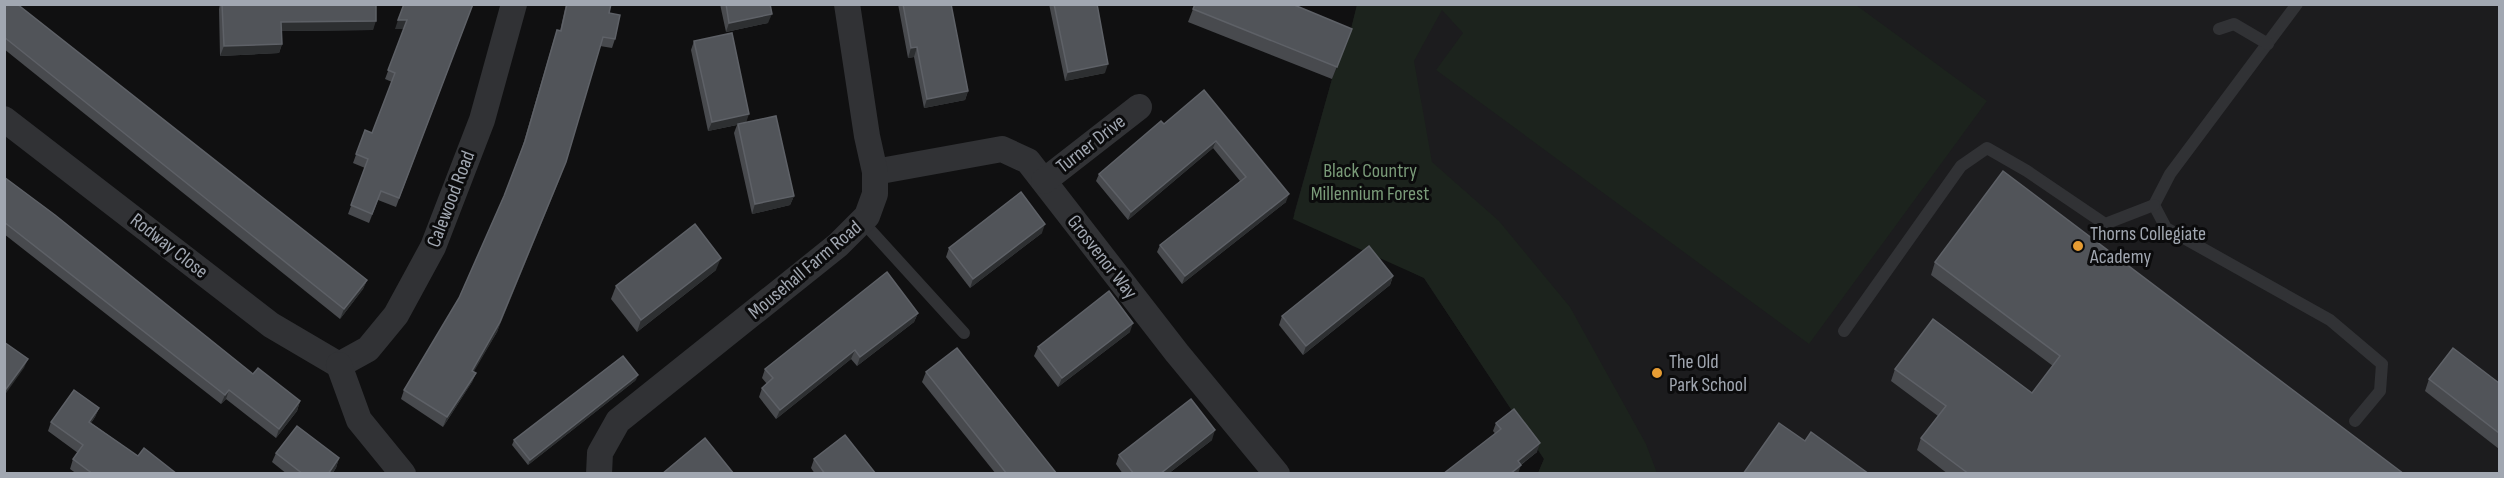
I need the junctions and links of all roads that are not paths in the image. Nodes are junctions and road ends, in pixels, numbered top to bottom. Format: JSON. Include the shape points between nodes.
{"nodes":[{"id":1,"x":514,"y":4,"type":"edge"},
{"id":2,"x":847,"y":4,"type":"edge"},
{"id":3,"x":2297,"y":4,"type":"edge"},
{"id":4,"x":2219,"y":29,"type":"dead end"},
{"id":5,"x":2268,"y":44,"type":"junction"},
{"id":6,"x":1138,"y":107,"type":"dead end"},
{"id":7,"x":4,"y":119,"type":"edge"},
{"id":8,"x":875,"y":172,"type":"junction"},
{"id":9,"x":1044,"y":181,"type":"junction"},
{"id":10,"x":2154,"y":205,"type":"junction"},
{"id":11,"x":862,"y":221,"type":"junction"},
{"id":12,"x":1844,"y":331,"type":"dead end"},
{"id":13,"x":964,"y":333,"type":"dead end"},
{"id":14,"x":339,"y":365,"type":"junction"},
{"id":15,"x":2355,"y":421,"type":"dead end"},
{"id":16,"x":403,"y":474,"type":"edge"},
{"id":17,"x":598,"y":474,"type":"edge"},
{"id":18,"x":1277,"y":474,"type":"edge"}],
"edges":[{"from":1,"to":14,"type":"street","name":"Calewood Road","via":[[482,120],[433,247],[396,315],[368,349]]},
{"from":2,"to":8,"type":"street","name":"Mousehall Farm Road"},
{"from":3,"to":5,"type":"lane"},
{"from":4,"to":5,"type":"lane","via":[[2234,24]]},
{"from":5,"to":10,"type":"lane","via":[[2170,174]]},
{"from":6,"to":9,"type":"street","name":"Turner Drive"},
{"from":7,"to":14,"type":"street","name":"Rodway Close","via":[[272,326]]},
{"from":8,"to":9,"type":"street","name":"Grosvenor Way","via":[[1002,149],[1028,161]]},
{"from":8,"to":11,"type":"street","name":"Mousehall Farm Road","via":[[875,194]]},
{"from":9,"to":18,"type":"street","name":"Grosvenor Way"},
{"from":10,"to":12,"type":"lane","via":[[2105,224],[1987,148],[1961,166]]},
{"from":10,"to":15,"type":"lane","via":[[2166,228],[2330,320],[2382,364],[2380,391]]},
{"from":11,"to":13,"type":"lane"},
{"from":11,"to":17,"type":"street","name":"Mousehall Farm Road","via":[[838,245],[618,421],[600,453]]},
{"from":14,"to":16,"type":"street","via":[[359,420]]}]}
